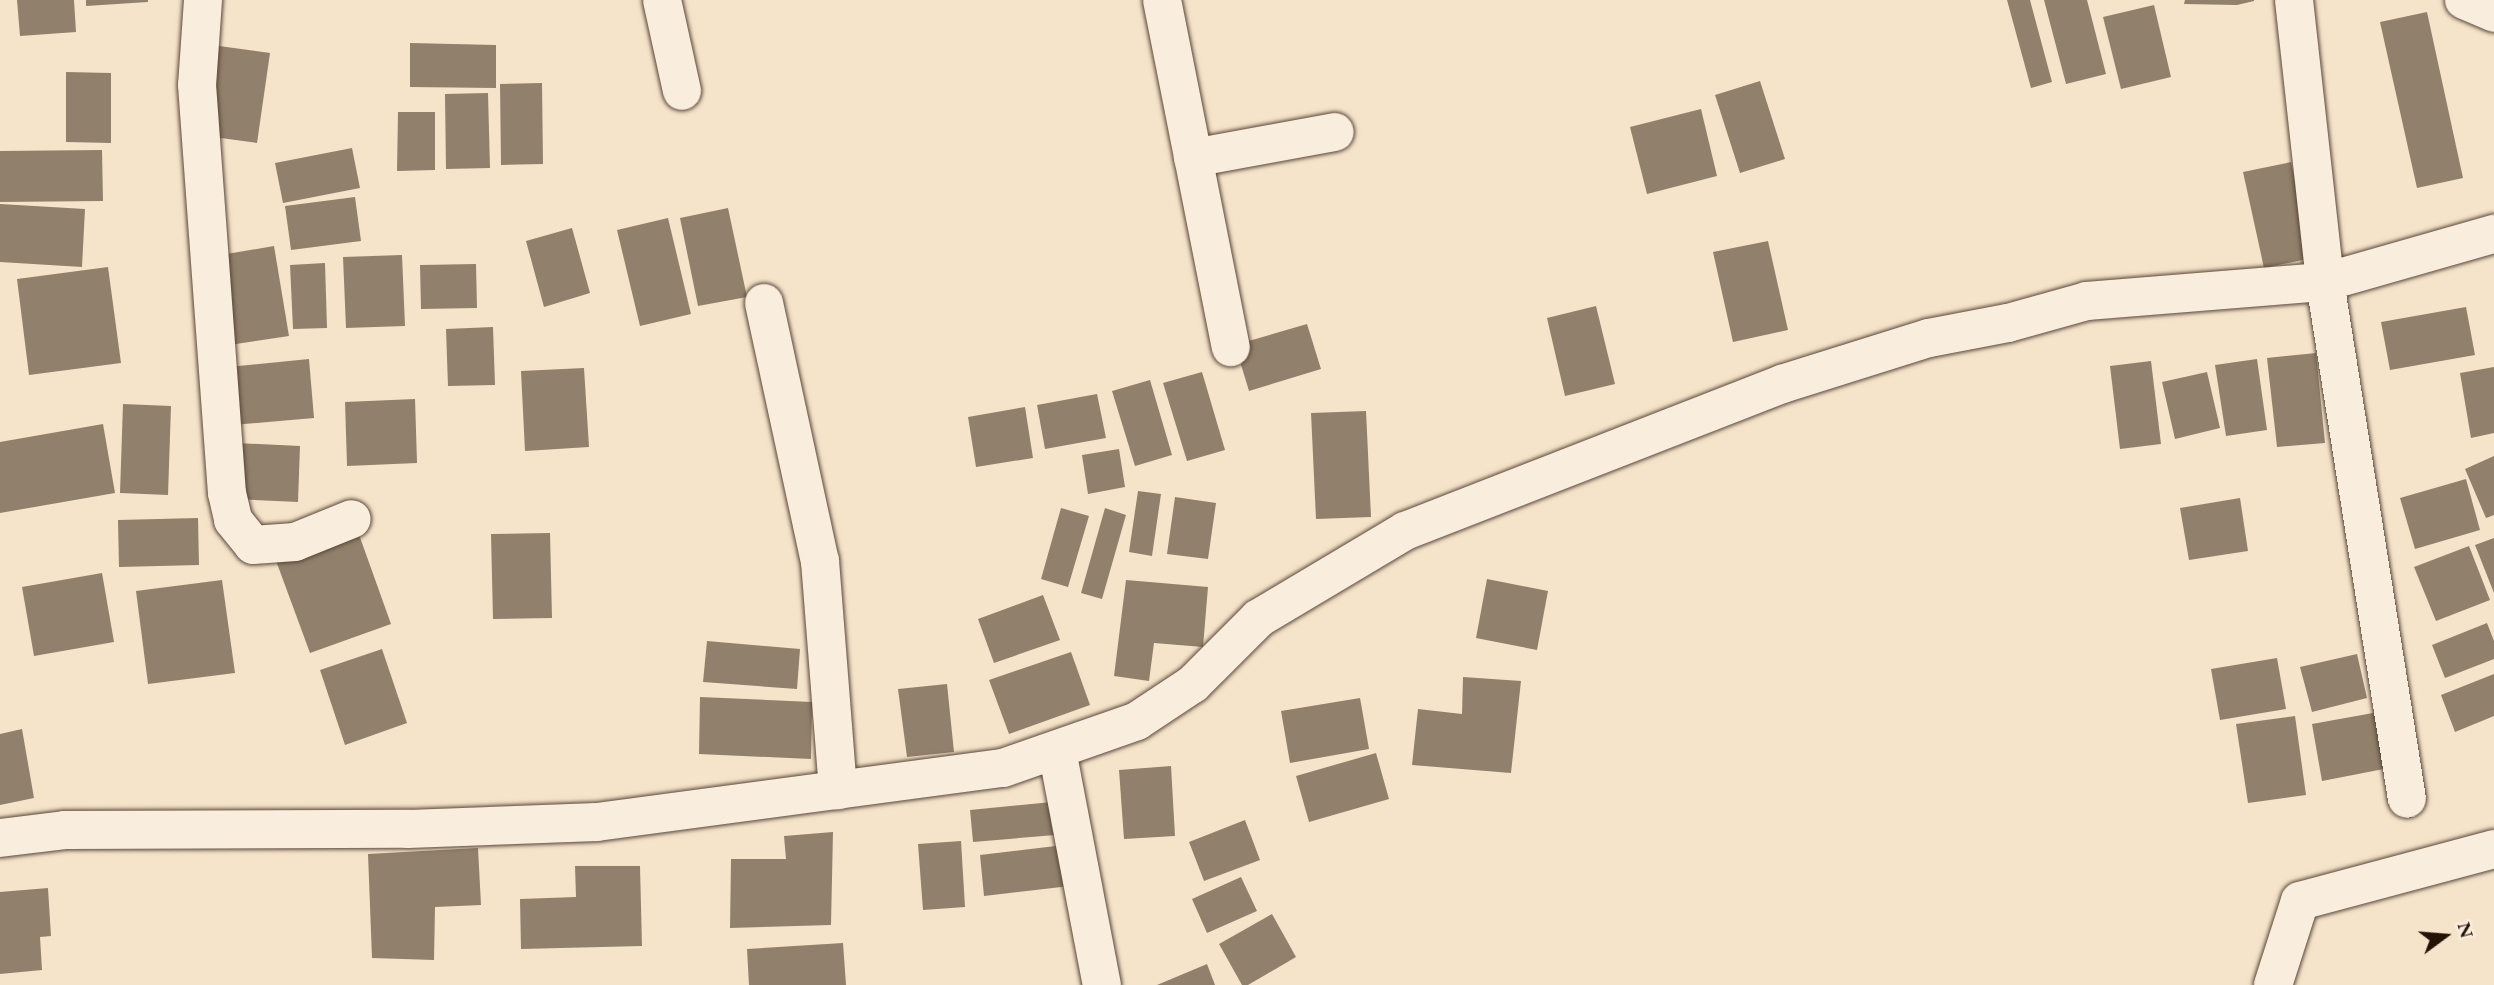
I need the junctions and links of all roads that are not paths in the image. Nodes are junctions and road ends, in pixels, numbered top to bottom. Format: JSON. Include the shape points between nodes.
{"nodes":[{"id":1,"x":203,"y":0,"type":"edge"},
{"id":2,"x":662,"y":0,"type":"edge"},
{"id":3,"x":1162,"y":0,"type":"edge"},
{"id":4,"x":2294,"y":0,"type":"edge"},
{"id":5,"x":2463,"y":0,"type":"edge"},
{"id":6,"x":2494,"y":13,"type":"edge"},
{"id":7,"x":682,"y":91,"type":"dead end"},
{"id":8,"x":1335,"y":132,"type":"dead end"},
{"id":9,"x":1193,"y":158,"type":"junction"},
{"id":10,"x":2494,"y":234,"type":"edge"},
{"id":11,"x":2325,"y":282,"type":"junction"},
{"id":12,"x":764,"y":303,"type":"dead end"},
{"id":13,"x":1231,"y":347,"type":"dead end"},
{"id":14,"x":352,"y":519,"type":"dead end"},
{"id":15,"x":1057,"y":750,"type":"junction"},
{"id":16,"x":838,"y":790,"type":"junction"},
{"id":17,"x":2407,"y":799,"type":"dead end"},
{"id":18,"x":0,"y":838,"type":"edge"},
{"id":19,"x":2494,"y":849,"type":"edge"},
{"id":20,"x":1102,"y":985,"type":"edge"},
{"id":21,"x":2273,"y":985,"type":"edge"}],
"edges":[{"from":1,"to":14,"type":"street","via":[[197,85],[226,480],[233,520],[253,545],[295,542]]},
{"from":2,"to":7,"type":"street"},
{"from":3,"to":9,"type":"street"},
{"from":4,"to":11,"type":"street"},
{"from":5,"to":6,"type":"street"},
{"from":8,"to":9,"type":"street"},
{"from":9,"to":13,"type":"street"},
{"from":10,"to":11,"type":"street"},
{"from":11,"to":15,"type":"street","via":[[2087,301],[1929,338],[1782,384],[1405,531],[1259,618],[1193,684],[1137,721]]},
{"from":11,"to":17,"type":"street"},
{"from":12,"to":16,"type":"street","via":[[820,561]]},
{"from":15,"to":16,"type":"street","via":[[1003,768]]},
{"from":15,"to":20,"type":"street"},
{"from":16,"to":18,"type":"street","via":[[597,822],[408,829],[65,830]]},
{"from":19,"to":21,"type":"street","via":[[2300,901]]}]}
